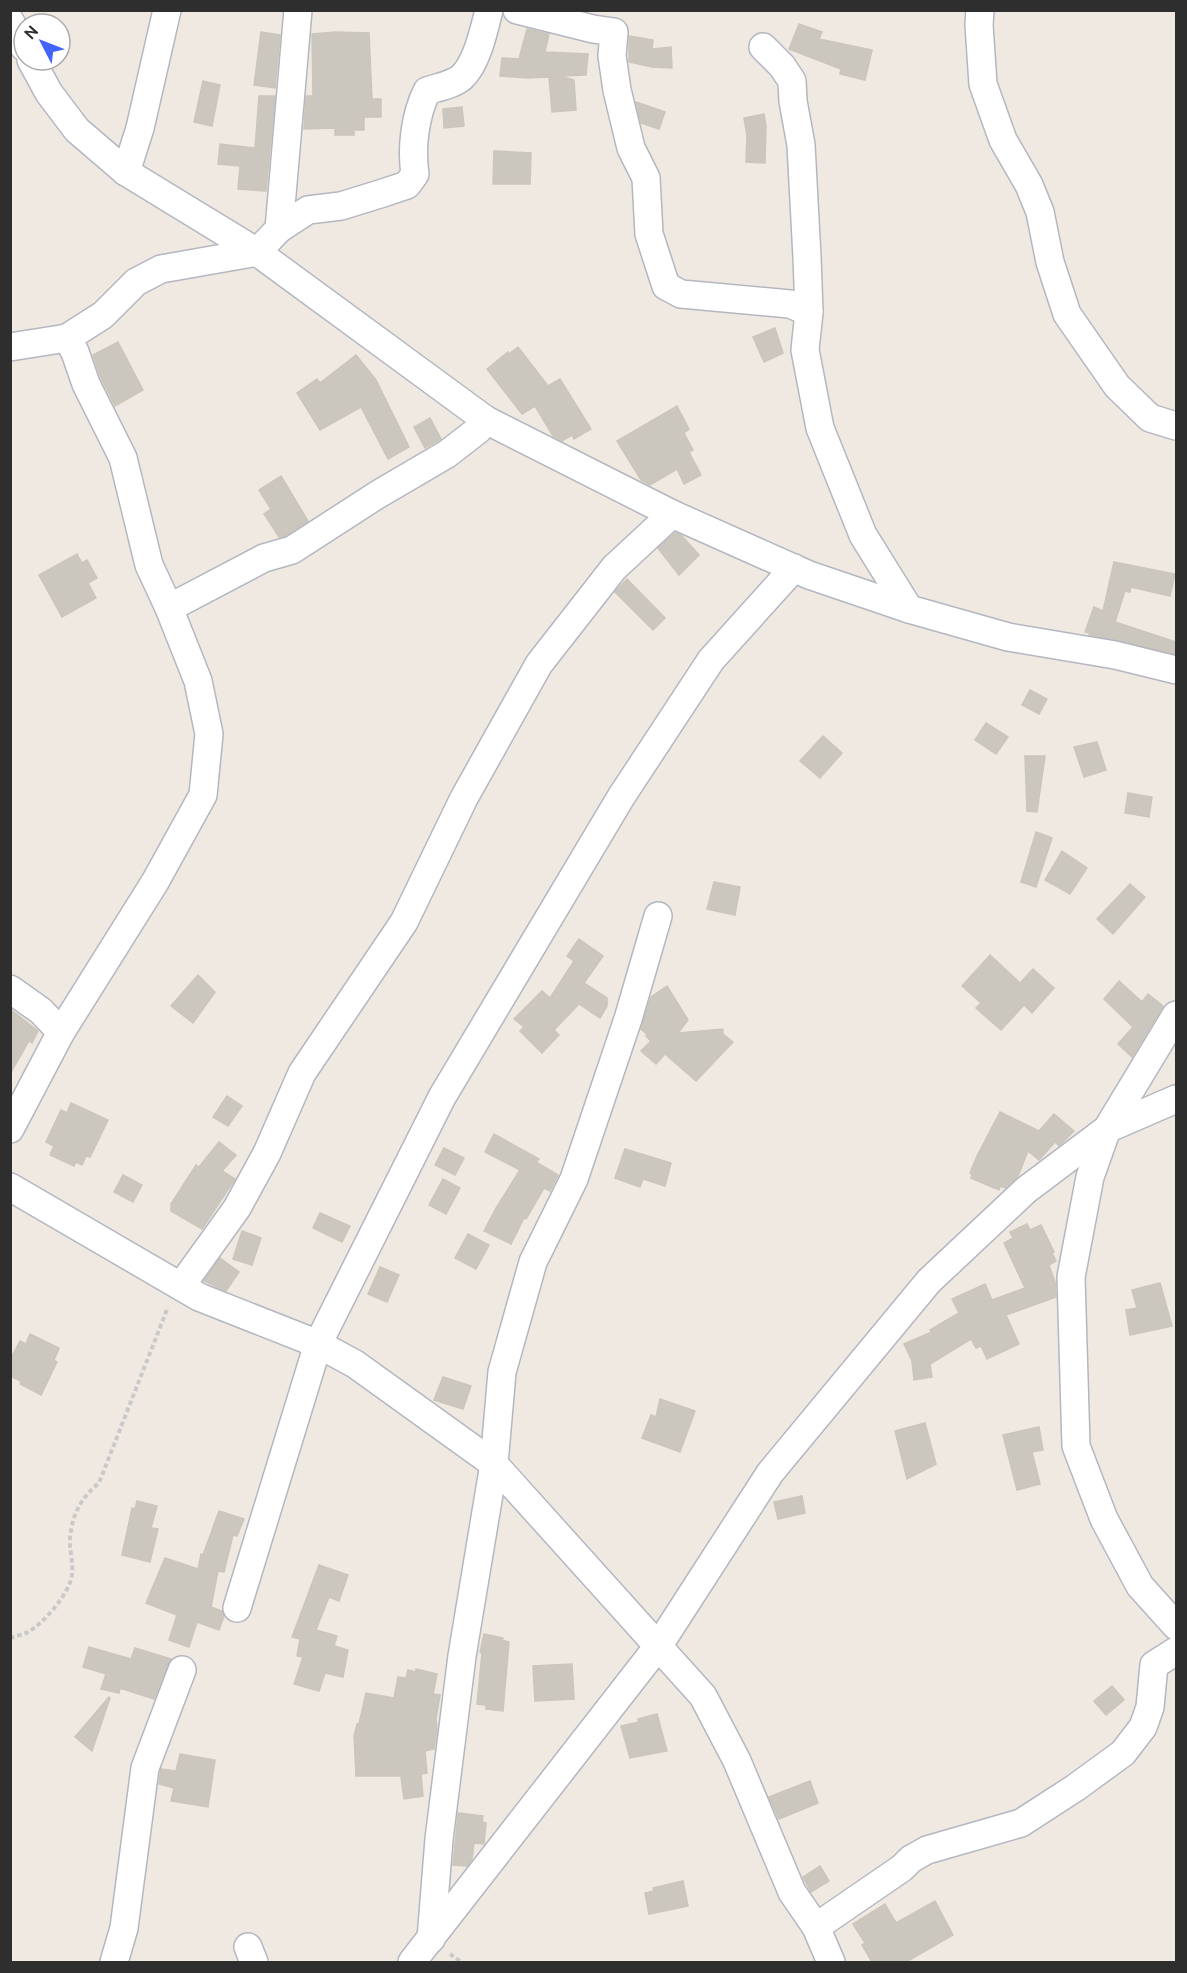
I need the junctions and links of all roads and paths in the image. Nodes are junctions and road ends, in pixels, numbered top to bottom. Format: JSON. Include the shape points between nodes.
{"nodes":[{"id":1,"x":166,"y":10,"type":"edge"},
{"id":2,"x":298,"y":10,"type":"edge"},
{"id":3,"x":489,"y":10,"type":"edge"},
{"id":4,"x":517,"y":10,"type":"edge"},
{"id":5,"x":980,"y":10,"type":"edge"},
{"id":6,"x":763,"y":47,"type":"dead end"},
{"id":7,"x":38,"y":72,"type":"edge"},
{"id":8,"x":126,"y":172,"type":"junction"},
{"id":9,"x":279,"y":229,"type":"junction"},
{"id":10,"x":256,"y":252,"type":"junction"},
{"id":11,"x":809,"y":312,"type":"junction"},
{"id":12,"x":67,"y":338,"type":"junction"},
{"id":13,"x":10,"y":347,"type":"edge"},
{"id":14,"x":486,"y":420,"type":"junction"},
{"id":15,"x":1176,"y":426,"type":"edge"},
{"id":16,"x":672,"y":514,"type":"junction"},
{"id":17,"x":794,"y":568,"type":"junction"},
{"id":18,"x":169,"y":608,"type":"junction"},
{"id":19,"x":909,"y":609,"type":"junction"},
{"id":20,"x":1176,"y":670,"type":"edge"},
{"id":21,"x":658,"y":916,"type":"dead end"},
{"id":22,"x":10,"y":988,"type":"edge"},
{"id":23,"x":1176,"y":1015,"type":"edge"},
{"id":24,"x":61,"y":1032,"type":"junction"},
{"id":25,"x":1176,"y":1099,"type":"edge"},
{"id":26,"x":10,"y":1129,"type":"edge"},
{"id":27,"x":1107,"y":1129,"type":"junction"},
{"id":28,"x":10,"y":1187,"type":"edge"},
{"id":29,"x":181,"y":1286,"type":"junction"},
{"id":30,"x":318,"y":1344,"type":"junction"},
{"id":31,"x":494,"y":1464,"type":"junction"},
{"id":32,"x":237,"y":1608,"type":"dead end"},
{"id":33,"x":1176,"y":1626,"type":"edge"},
{"id":34,"x":10,"y":1638,"type":"edge"},
{"id":35,"x":659,"y":1645,"type":"junction"},
{"id":36,"x":1176,"y":1651,"type":"edge"},
{"id":37,"x":182,"y":1670,"type":"dead end"},
{"id":38,"x":816,"y":1927,"type":"junction"},
{"id":39,"x":431,"y":1939,"type":"junction"},
{"id":40,"x":114,"y":1962,"type":"edge"},
{"id":41,"x":412,"y":1962,"type":"edge"},
{"id":42,"x":831,"y":1962,"type":"edge"}],
"edges":[{"from":1,"to":8,"type":"street"},
{"from":2,"to":9,"type":"street"},
{"from":3,"to":9,"type":"street","via":[[481,42],[463,76],[427,91],[423,98],[416,126],[415,174],[407,185],[341,206],[309,210]]},
{"from":4,"to":11,"type":"street","via":[[614,32],[612,56],[617,90],[631,148],[646,178],[649,234],[666,286],[681,294],[790,304]]},
{"from":5,"to":15,"type":"street","via":[[983,84],[1004,140],[1040,212],[1050,262],[1067,314],[1116,386],[1150,418]]},
{"from":6,"to":11,"type":"street","via":[[792,81],[801,144]]},
{"from":7,"to":8,"type":"street","via":[[78,130]]},
{"from":8,"to":10,"type":"street"},
{"from":9,"to":10,"type":"street"},
{"from":10,"to":12,"type":"street","via":[[161,269],[136,282],[103,315]]},
{"from":10,"to":14,"type":"street"},
{"from":11,"to":19,"type":"street","via":[[804,350],[820,428],[863,535]]},
{"from":12,"to":13,"type":"street"},
{"from":12,"to":18,"type":"street","via":[[123,458],[148,565]]},
{"from":14,"to":16,"type":"street"},
{"from":14,"to":18,"type":"street","via":[[447,454],[292,550],[264,558]]},
{"from":16,"to":17,"type":"street"},
{"from":16,"to":29,"type":"street","via":[[614,568],[539,664],[464,798],[404,922],[302,1073],[267,1153],[237,1208]]},
{"from":17,"to":19,"type":"street"},
{"from":17,"to":30,"type":"street","via":[[711,660],[621,797],[442,1097]]},
{"from":18,"to":24,"type":"street","via":[[198,681],[209,734],[203,795],[155,882]]},
{"from":19,"to":20,"type":"street","via":[[1008,637]]},
{"from":21,"to":31,"type":"street","via":[[574,1179],[533,1262],[502,1372]]},
{"from":22,"to":24,"type":"street"},
{"from":23,"to":27,"type":"street"},
{"from":24,"to":26,"type":"street"},
{"from":25,"to":27,"type":"street"},
{"from":27,"to":33,"type":"street","via":[[1090,1177],[1071,1277],[1076,1446],[1104,1519],[1140,1586]]},
{"from":27,"to":35,"type":"street","via":[[1026,1190],[929,1281],[770,1473]]},
{"from":28,"to":29,"type":"street"},
{"from":29,"to":30,"type":"street","via":[[199,1297]]},
{"from":29,"to":34,"type":"path","via":[[168,1306],[99,1483],[85,1493],[75,1513],[69,1535],[72,1574],[66,1590],[41,1622],[27,1633]]},
{"from":30,"to":31,"type":"street","via":[[355,1364]]},
{"from":30,"to":32,"type":"street"},
{"from":31,"to":35,"type":"street"},
{"from":31,"to":39,"type":"street","via":[[462,1656]]},
{"from":35,"to":38,"type":"street","via":[[704,1696],[737,1761],[792,1892]]},
{"from":35,"to":39,"type":"street"},
{"from":36,"to":38,"type":"street","via":[[1154,1665],[1150,1707],[1143,1727],[1123,1753],[1021,1823],[927,1850],[911,1859]]},
{"from":37,"to":40,"type":"street","via":[[145,1768],[123,1928]]},
{"from":38,"to":42,"type":"street"},
{"from":39,"to":41,"type":"street"}]}
